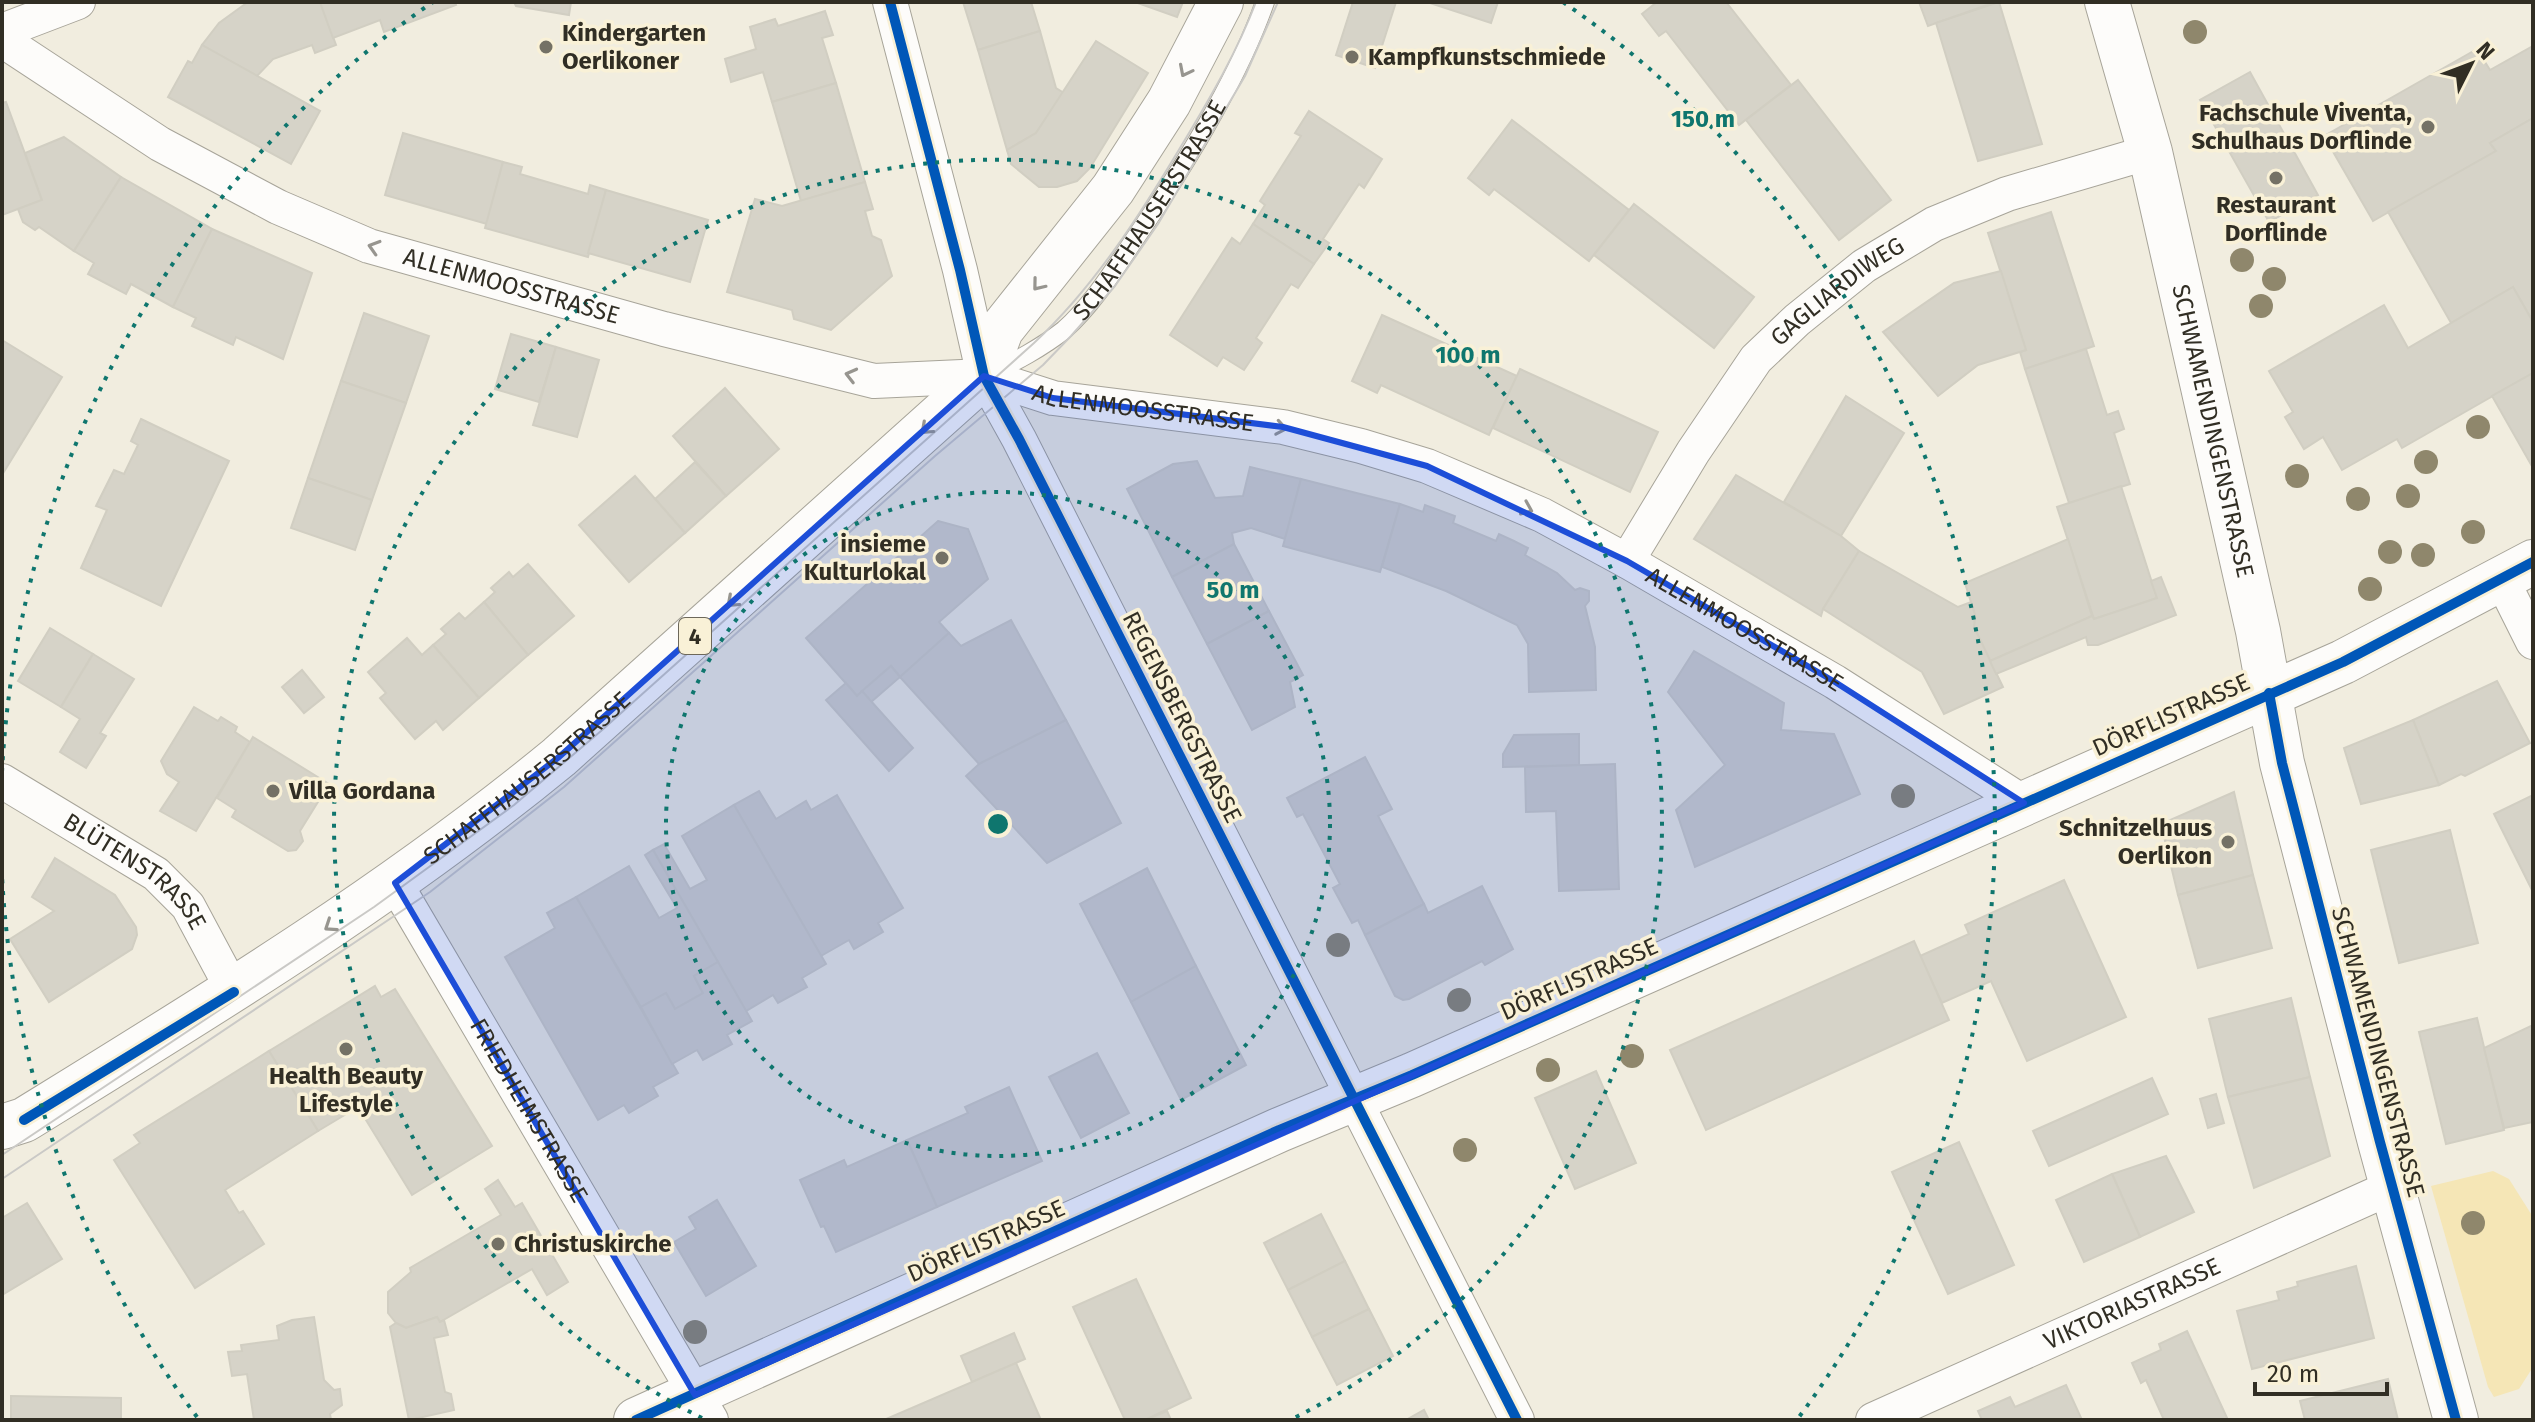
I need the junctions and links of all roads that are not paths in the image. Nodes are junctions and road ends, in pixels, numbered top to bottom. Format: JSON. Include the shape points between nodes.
{"nodes":[{"id":1,"x":78,"y":2,"type":"edge"},
{"id":2,"x":890,"y":2,"type":"edge"},
{"id":3,"x":1221,"y":2,"type":"edge"},
{"id":4,"x":1265,"y":2,"type":"edge"},
{"id":5,"x":2107,"y":2,"type":"edge"},
{"id":6,"x":2,"y":31,"type":"edge"},
{"id":7,"x":2,"y":40,"type":"edge"},
{"id":8,"x":2150,"y":152,"type":"junction"},
{"id":9,"x":984,"y":376,"type":"junction"},
{"id":10,"x":1627,"y":561,"type":"junction"},
{"id":11,"x":2517,"y":571,"type":"edge"},
{"id":12,"x":2533,"y":642,"type":"edge"},
{"id":13,"x":2269,"y":693,"type":"junction"},
{"id":14,"x":2,"y":781,"type":"edge"},
{"id":15,"x":2024,"y":803,"type":"junction"},
{"id":16,"x":395,"y":883,"type":"junction"},
{"id":17,"x":234,"y":992,"type":"junction"},
{"id":18,"x":1354,"y":1098,"type":"junction"},
{"id":19,"x":9,"y":1131,"type":"edge"},
{"id":20,"x":2392,"y":1187,"type":"junction"},
{"id":21,"x":703,"y":1407,"type":"edge"},
{"id":22,"x":636,"y":1420,"type":"edge"},
{"id":23,"x":1517,"y":1420,"type":"edge"},
{"id":24,"x":1873,"y":1420,"type":"edge"},
{"id":25,"x":2456,"y":1420,"type":"edge"}],
"edges":[{"from":1,"to":6,"type":"street"},
{"from":2,"to":9,"type":"street","name":"REGENSBERGSTRASSE"},
{"from":3,"to":9,"type":"main road","name":"SCHAFFHAUSERSTRASSE","number":"4","one_way":true,"via":[[1169,102],[1113,189],[1001,330]]},
{"from":4,"to":9,"type":"lane","name":"SCHAFFHAUSERSTRASSE","via":[[1235,71],[1119,263],[1064,329],[1023,359]]},
{"from":5,"to":8,"type":"main road","name":"SCHWAMENDINGENSTRASSE"},
{"from":9,"to":7,"type":"street","name":"ALLENMOOSSTRASSE","one_way":true,"via":[[874,381],[369,246],[278,207],[160,144]]},
{"from":8,"to":10,"type":"street","name":"GAGLIARDIWEG","via":[[2007,194],[1934,224],[1864,266],[1756,359]]},
{"from":8,"to":13,"type":"main road","name":"SCHWAMENDINGENSTRASSE"},
{"from":9,"to":10,"type":"street","name":"ALLENMOOSSTRASSE","one_way":true,"via":[[1053,398],[1283,427],[1361,446],[1427,466],[1542,515]]},
{"from":9,"to":16,"type":"main road","name":"SCHAFFHAUSERSTRASSE","number":"4","one_way":true,"via":[[559,757]]},
{"from":9,"to":18,"type":"street","name":"REGENSBERGSTRASSE"},
{"from":10,"to":15,"type":"street","name":"ALLENMOOSSTRASSE","via":[[1835,682]]},
{"from":11,"to":12,"type":"street"},
{"from":11,"to":13,"type":"main road","name":"DÖRFLISTRASSE","via":[[2343,662]]},
{"from":13,"to":15,"type":"main road","name":"DÖRFLISTRASSE"},
{"from":13,"to":20,"type":"main road","name":"SCHWAMENDINGENSTRASSE","via":[[2282,763]]},
{"from":14,"to":17,"type":"street","name":"BLÜTENSTRASSE","via":[[156,874],[188,906]]},
{"from":15,"to":18,"type":"main road","name":"DÖRFLISTRASSE"},
{"from":16,"to":17,"type":"main road","name":"SCHAFFHAUSERSTRASSE","number":"4","one_way":true},
{"from":16,"to":21,"type":"street","name":"FRIEDHEIMSTRASSE"},
{"from":17,"to":19,"type":"main road","name":"SCHAFFHAUSERSTRASSE","number":"4"},
{"from":18,"to":21,"type":"main road","name":"DÖRFLISTRASSE"},
{"from":18,"to":23,"type":"street","name":"REGENSBERGSTRASSE"},
{"from":20,"to":24,"type":"street","name":"VIKTORIASTRASSE"},
{"from":20,"to":25,"type":"main road","name":"SCHWAMENDINGENSTRASSE"},
{"from":21,"to":22,"type":"main road","name":"DÖRFLISTRASSE"}]}
